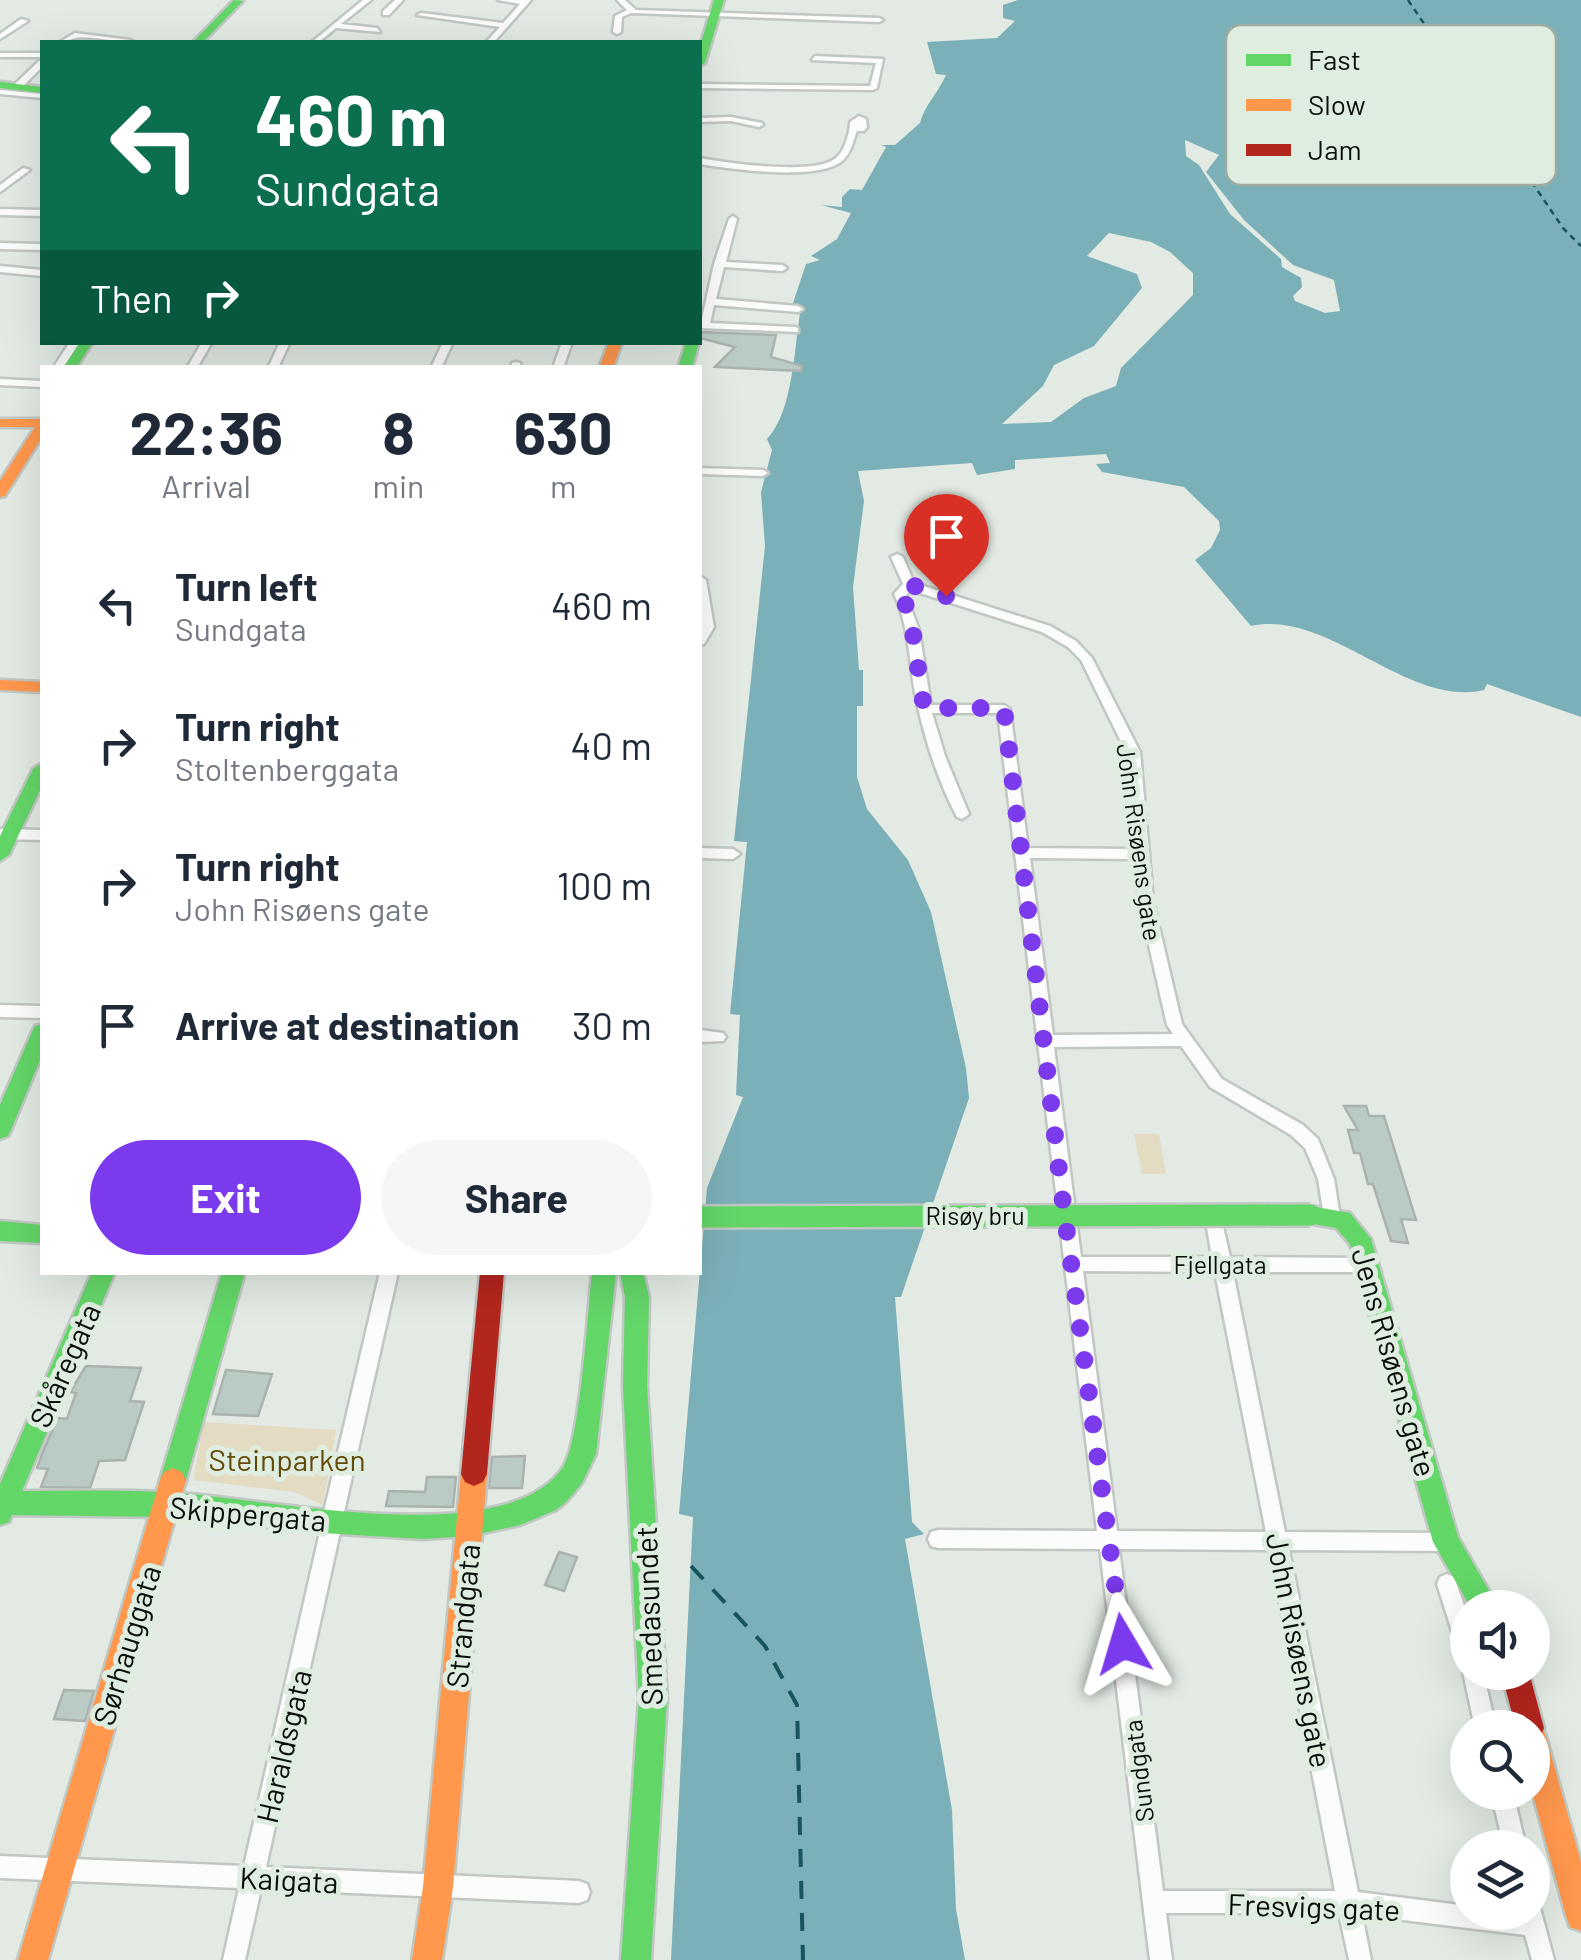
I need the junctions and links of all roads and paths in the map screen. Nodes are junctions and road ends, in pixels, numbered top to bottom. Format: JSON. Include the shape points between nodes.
{"nodes":[{"id":1,"x":223,"y":0,"type":"edge"},
{"id":2,"x":241,"y":0,"type":"edge"},
{"id":3,"x":367,"y":0,"type":"edge"},
{"id":4,"x":398,"y":0,"type":"edge"},
{"id":5,"x":502,"y":0,"type":"edge"},
{"id":6,"x":621,"y":0,"type":"edge"},
{"id":7,"x":526,"y":1,"type":"edge"},
{"id":8,"x":717,"y":7,"type":"edge"},
{"id":9,"x":631,"y":11,"type":"junction"},
{"id":10,"x":421,"y":16,"type":"dead end"},
{"id":11,"x":879,"y":20,"type":"dead end"},
{"id":12,"x":24,"y":22,"type":"dead end"},
{"id":13,"x":504,"y":25,"type":"junction"},
{"id":14,"x":335,"y":26,"type":"junction"},
{"id":15,"x":617,"y":32,"type":"dead end"},
{"id":16,"x":0,"y":37,"type":"edge"},
{"id":17,"x":66,"y":40,"type":"edge"},
{"id":18,"x":116,"y":40,"type":"edge"},
{"id":19,"x":191,"y":40,"type":"edge"},
{"id":20,"x":200,"y":40,"type":"edge"},
{"id":21,"x":318,"y":40,"type":"edge"},
{"id":22,"x":492,"y":40,"type":"edge"},
{"id":23,"x":0,"y":55,"type":"edge"},
{"id":24,"x":40,"y":55,"type":"edge"},
{"id":25,"x":702,"y":57,"type":"edge"},
{"id":26,"x":815,"y":58,"type":"dead end"},
{"id":27,"x":40,"y":65,"type":"edge"},
{"id":28,"x":702,"y":86,"type":"edge"},
{"id":29,"x":6,"y":88,"type":"edge"},
{"id":30,"x":40,"y":93,"type":"edge"},
{"id":31,"x":702,"y":120,"type":"edge"},
{"id":32,"x":759,"y":124,"type":"dead end"},
{"id":33,"x":855,"y":127,"type":"dead end"},
{"id":34,"x":702,"y":161,"type":"edge"},
{"id":35,"x":26,"y":170,"type":"dead end"},
{"id":36,"x":0,"y":189,"type":"edge"},
{"id":37,"x":0,"y":212,"type":"edge"},
{"id":38,"x":40,"y":212,"type":"edge"},
{"id":39,"x":732,"y":219,"type":"dead end"},
{"id":40,"x":0,"y":246,"type":"edge"},
{"id":41,"x":40,"y":247,"type":"edge"},
{"id":42,"x":719,"y":264,"type":"junction"},
{"id":43,"x":0,"y":268,"type":"edge"},
{"id":44,"x":782,"y":268,"type":"dead end"},
{"id":45,"x":13,"y":270,"type":"junction"},
{"id":46,"x":40,"y":273,"type":"edge"},
{"id":47,"x":0,"y":281,"type":"edge"},
{"id":48,"x":712,"y":302,"type":"junction"},
{"id":49,"x":798,"y":309,"type":"dead end"},
{"id":50,"x":702,"y":324,"type":"edge"},
{"id":51,"x":795,"y":330,"type":"dead end"},
{"id":52,"x":702,"y":331,"type":"edge"},
{"id":53,"x":9,"y":370,"type":"dead end"},
{"id":54,"x":0,"y":382,"type":"edge"},
{"id":55,"x":40,"y":384,"type":"edge"},
{"id":56,"x":40,"y":420,"type":"edge"},
{"id":57,"x":0,"y":422,"type":"edge"},
{"id":58,"x":0,"y":468,"type":"edge"},
{"id":59,"x":702,"y":471,"type":"edge"},
{"id":60,"x":763,"y":473,"type":"dead end"},
{"id":61,"x":0,"y":493,"type":"edge"},
{"id":62,"x":897,"y":557,"type":"dead end"},
{"id":63,"x":908,"y":584,"type":"junction"},
{"id":64,"x":702,"y":592,"type":"edge"},
{"id":65,"x":702,"y":638,"type":"edge"},
{"id":66,"x":40,"y":678,"type":"edge"},
{"id":67,"x":0,"y":681,"type":"edge"},
{"id":68,"x":40,"y":687,"type":"edge"},
{"id":69,"x":924,"y":708,"type":"junction"},
{"id":70,"x":40,"y":773,"type":"edge"},
{"id":71,"x":962,"y":814,"type":"dead end"},
{"id":72,"x":5,"y":834,"type":"edge"},
{"id":73,"x":40,"y":835,"type":"edge"},
{"id":74,"x":702,"y":853,"type":"edge"},
{"id":75,"x":1024,"y":853,"type":"junction"},
{"id":76,"x":0,"y":854,"type":"edge"},
{"id":77,"x":732,"y":854,"type":"dead end"},
{"id":78,"x":1140,"y":854,"type":"junction"},
{"id":79,"x":0,"y":1011,"type":"edge"},
{"id":80,"x":40,"y":1012,"type":"edge"},
{"id":81,"x":702,"y":1036,"type":"edge"},
{"id":82,"x":40,"y":1037,"type":"edge"},
{"id":83,"x":718,"y":1037,"type":"dead end"},
{"id":84,"x":1182,"y":1040,"type":"junction"},
{"id":85,"x":1047,"y":1041,"type":"junction"},
{"id":86,"x":0,"y":1130,"type":"edge"},
{"id":87,"x":702,"y":1216,"type":"edge"},
{"id":88,"x":1332,"y":1218,"type":"junction"},
{"id":89,"x":1214,"y":1222,"type":"dead end"},
{"id":90,"x":0,"y":1232,"type":"edge"},
{"id":91,"x":40,"y":1234,"type":"edge"},
{"id":92,"x":1072,"y":1264,"type":"junction"},
{"id":93,"x":1224,"y":1264,"type":"junction"},
{"id":94,"x":1368,"y":1264,"type":"junction"},
{"id":95,"x":103,"y":1275,"type":"edge"},
{"id":96,"x":233,"y":1275,"type":"edge"},
{"id":97,"x":388,"y":1275,"type":"edge"},
{"id":98,"x":492,"y":1275,"type":"edge"},
{"id":99,"x":604,"y":1275,"type":"edge"},
{"id":100,"x":632,"y":1275,"type":"edge"},
{"id":101,"x":168,"y":1505,"type":"junction"},
{"id":102,"x":1,"y":1506,"type":"edge"},
{"id":103,"x":470,"y":1522,"type":"junction"},
{"id":104,"x":938,"y":1539,"type":"dead end"},
{"id":105,"x":1111,"y":1539,"type":"junction"},
{"id":106,"x":1280,"y":1540,"type":"junction"},
{"id":107,"x":1446,"y":1542,"type":"junction"},
{"id":108,"x":1447,"y":1584,"type":"dead end"},
{"id":109,"x":1475,"y":1590,"type":"edge"},
{"id":110,"x":1450,"y":1593,"type":"edge"},
{"id":111,"x":1550,"y":1802,"type":"edge"},
{"id":112,"x":0,"y":1868,"type":"edge"},
{"id":113,"x":59,"y":1870,"type":"junction"},
{"id":114,"x":253,"y":1877,"type":"junction"},
{"id":115,"x":438,"y":1887,"type":"junction"},
{"id":116,"x":579,"y":1892,"type":"dead end"},
{"id":117,"x":1153,"y":1902,"type":"junction"},
{"id":118,"x":1348,"y":1902,"type":"junction"},
{"id":119,"x":1450,"y":1911,"type":"edge"},
{"id":120,"x":1581,"y":1916,"type":"edge"},
{"id":121,"x":1535,"y":1930,"type":"edge"},
{"id":122,"x":32,"y":1960,"type":"edge"},
{"id":123,"x":234,"y":1960,"type":"edge"},
{"id":124,"x":427,"y":1960,"type":"edge"},
{"id":125,"x":636,"y":1960,"type":"edge"},
{"id":126,"x":1160,"y":1960,"type":"edge"},
{"id":127,"x":1360,"y":1960,"type":"edge"},
{"id":128,"x":1543,"y":1960,"type":"edge"}],
"edges":[{"from":1,"to":2,"type":"main road"},
{"from":1,"to":19,"type":"main road"},
{"from":2,"to":20,"type":"main road"},
{"from":3,"to":14,"type":"street"},
{"from":4,"to":14,"type":"street","via":[[374,32]]},
{"from":5,"to":7,"type":"street"},
{"from":6,"to":9,"type":"street"},
{"from":7,"to":13,"type":"street"},
{"from":8,"to":9,"type":"street"},
{"from":8,"to":11,"type":"street"},
{"from":8,"to":25,"type":"main road"},
{"from":9,"to":15,"type":"street","via":[[619,16]]},
{"from":10,"to":13,"type":"street"},
{"from":12,"to":16,"type":"street"},
{"from":13,"to":22,"type":"street"},
{"from":14,"to":21,"type":"street"},
{"from":17,"to":18,"type":"street","via":[[74,34]]},
{"from":23,"to":24,"type":"street"},
{"from":26,"to":28,"type":"street","via":[[880,61],[873,88]]},
{"from":27,"to":29,"type":"street"},
{"from":29,"to":30,"type":"main road"},
{"from":31,"to":32,"type":"street"},
{"from":33,"to":34,"type":"street","via":[[842,157],[828,165],[738,168]]},
{"from":35,"to":36,"type":"street"},
{"from":37,"to":38,"type":"street"},
{"from":39,"to":42,"type":"street"},
{"from":40,"to":41,"type":"street"},
{"from":42,"to":44,"type":"street"},
{"from":42,"to":48,"type":"street"},
{"from":43,"to":45,"type":"street"},
{"from":45,"to":46,"type":"street"},
{"from":45,"to":47,"type":"street"},
{"from":48,"to":49,"type":"street"},
{"from":48,"to":50,"type":"street"},
{"from":51,"to":52,"type":"street"},
{"from":53,"to":54,"type":"street"},
{"from":54,"to":55,"type":"street"},
{"from":56,"to":57,"type":"main road"},
{"from":56,"to":58,"type":"main road"},
{"from":56,"to":61,"type":"main road"},
{"from":59,"to":60,"type":"street"},
{"from":62,"to":63,"type":"street"},
{"from":63,"to":69,"type":"street","via":[[900,594],[910,613]]},
{"from":63,"to":78,"type":"street","name":"John Risøens gate","via":[[1046,629],[1086,658],[1133,752]]},
{"from":64,"to":65,"type":"street","via":[[708,627]]},
{"from":66,"to":67,"type":"main road"},
{"from":67,"to":68,"type":"main road"},
{"from":69,"to":71,"type":"street","via":[[939,765]]},
{"from":69,"to":75,"type":"street","name":"Sundgata","via":[[1004,708]]},
{"from":70,"to":72,"type":"main road"},
{"from":72,"to":73,"type":"street"},
{"from":72,"to":76,"type":"main road"},
{"from":74,"to":77,"type":"street"},
{"from":75,"to":78,"type":"street"},
{"from":75,"to":85,"type":"street","name":"Sundgata"},
{"from":78,"to":84,"type":"street","name":"John Risøens gate","via":[[1164,988]]},
{"from":79,"to":80,"type":"street"},
{"from":81,"to":83,"type":"street"},
{"from":82,"to":86,"type":"main road"},
{"from":84,"to":85,"type":"street"},
{"from":84,"to":88,"type":"street","name":"John Risøens gate","via":[[1216,1083],[1312,1144]]},
{"from":85,"to":92,"type":"street","name":"Sundgata"},
{"from":87,"to":88,"type":"main road","name":"Risøy bru","bridge":true},
{"from":88,"to":94,"type":"main road","name":"Jens Risøens gate","via":[[1358,1234]]},
{"from":89,"to":93,"type":"street","name":"John Risøens gate"},
{"from":90,"to":91,"type":"main road"},
{"from":92,"to":93,"type":"street","name":"Fjellgata"},
{"from":92,"to":105,"type":"street","name":"Sundgata"},
{"from":93,"to":94,"type":"street","name":"Fjellgata"},
{"from":93,"to":106,"type":"street","name":"John Risøens gate"},
{"from":94,"to":107,"type":"main road","name":"Jens Risøens gate"},
{"from":95,"to":102,"type":"main road","name":"Skåregata"},
{"from":96,"to":101,"type":"main road","name":"Sørhauggata"},
{"from":97,"to":114,"type":"street","name":"Haraldsgata"},
{"from":98,"to":103,"type":"main road","name":"Strandgata"},
{"from":99,"to":103,"type":"main road","name":"Skippergata","via":[[581,1459],[564,1490],[547,1502],[515,1516]]},
{"from":100,"to":125,"type":"main road","name":"Smedasundet","via":[[653,1700]]},
{"from":101,"to":102,"type":"main road","name":"Skippergata"},
{"from":101,"to":103,"type":"main road","name":"Skippergata","via":[[333,1520]]},
{"from":101,"to":113,"type":"main road","name":"Sørhauggata"},
{"from":103,"to":115,"type":"main road","name":"Strandgata"},
{"from":104,"to":105,"type":"street"},
{"from":105,"to":106,"type":"street"},
{"from":105,"to":117,"type":"street","name":"Sundgata"},
{"from":106,"to":107,"type":"street"},
{"from":106,"to":118,"type":"street","name":"John Risøens gate"},
{"from":107,"to":109,"type":"main road","name":"Jens Risøens gate"},
{"from":108,"to":110,"type":"street"},
{"from":111,"to":120,"type":"main road"},
{"from":112,"to":113,"type":"street","name":"Kaigata"},
{"from":113,"to":114,"type":"street","name":"Kaigata"},
{"from":113,"to":122,"type":"main road","name":"Sørhauggata"},
{"from":114,"to":115,"type":"street","name":"Kaigata"},
{"from":114,"to":123,"type":"street","name":"Haraldsgata"},
{"from":115,"to":116,"type":"street","name":"Kaigata"},
{"from":115,"to":124,"type":"main road","name":"Strandgata"},
{"from":117,"to":118,"type":"street","name":"Fresvigs gate"},
{"from":117,"to":126,"type":"street","name":"Sundgata"},
{"from":118,"to":119,"type":"street","name":"Fresvigs gate"},
{"from":118,"to":127,"type":"street","name":"John Risøens gate"},
{"from":121,"to":128,"type":"street"}]}
